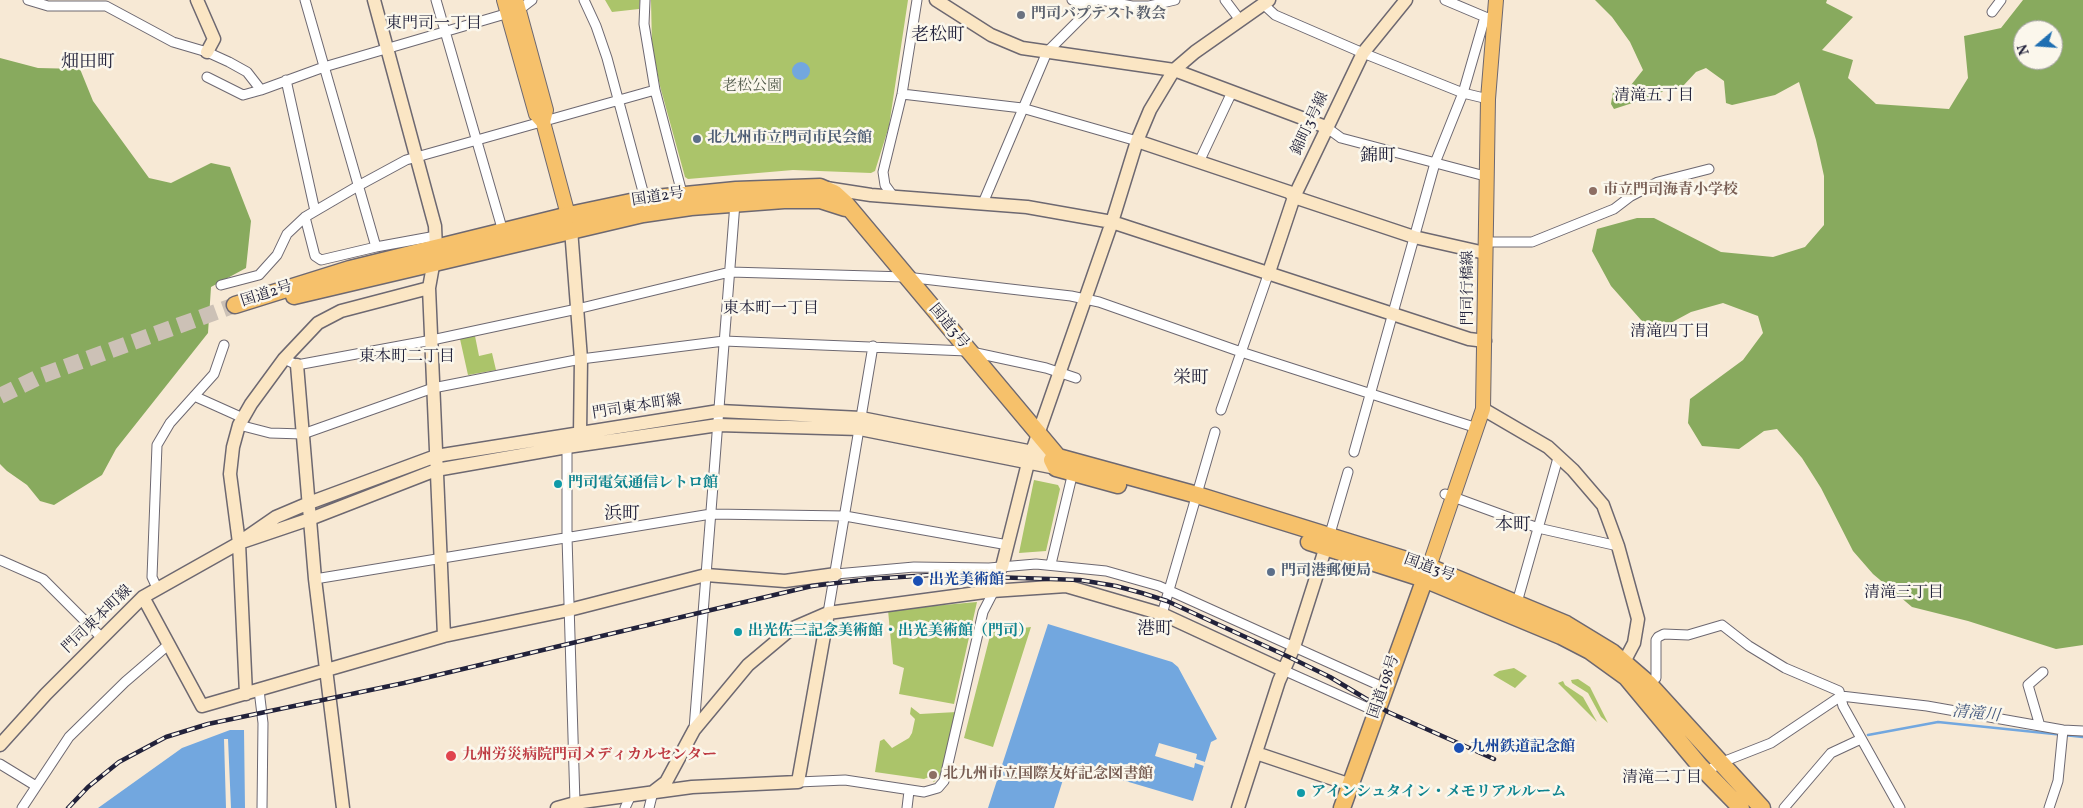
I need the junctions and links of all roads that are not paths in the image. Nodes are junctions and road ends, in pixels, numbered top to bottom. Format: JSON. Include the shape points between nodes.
{"nodes":[{"id":1,"x":28,"y":0,"type":"edge"},
{"id":2,"x":197,"y":0,"type":"edge"},
{"id":3,"x":305,"y":0,"type":"edge"},
{"id":4,"x":374,"y":0,"type":"edge"},
{"id":5,"x":436,"y":0,"type":"edge"},
{"id":6,"x":532,"y":0,"type":"edge"},
{"id":7,"x":584,"y":0,"type":"edge"},
{"id":8,"x":644,"y":0,"type":"edge"},
{"id":9,"x":917,"y":0,"type":"edge"},
{"id":10,"x":936,"y":0,"type":"edge"},
{"id":11,"x":1072,"y":0,"type":"edge"},
{"id":12,"x":1097,"y":0,"type":"edge"},
{"id":13,"x":1175,"y":0,"type":"edge"},
{"id":14,"x":1225,"y":0,"type":"edge"},
{"id":15,"x":1406,"y":0,"type":"edge"},
{"id":16,"x":1445,"y":0,"type":"edge"},
{"id":17,"x":1496,"y":0,"type":"edge"},
{"id":18,"x":2001,"y":0,"type":"edge"},
{"id":19,"x":1266,"y":2,"type":"edge"},
{"id":20,"x":512,"y":6,"type":"edge"},
{"id":21,"x":1992,"y":12,"type":"dead end"},
{"id":22,"x":1489,"y":19,"type":"junction"},
{"id":23,"x":1240,"y":20,"type":"junction"},
{"id":24,"x":444,"y":30,"type":"junction"},
{"id":25,"x":387,"y":48,"type":"junction"},
{"id":26,"x":207,"y":52,"type":"junction"},
{"id":27,"x":1047,"y":52,"type":"junction"},
{"id":28,"x":1364,"y":53,"type":"junction"},
{"id":29,"x":324,"y":67,"type":"junction"},
{"id":30,"x":1174,"y":70,"type":"junction"},
{"id":31,"x":207,"y":77,"type":"dead end"},
{"id":32,"x":286,"y":80,"type":"junction"},
{"id":33,"x":261,"y":90,"type":"junction"},
{"id":34,"x":655,"y":90,"type":"junction"},
{"id":35,"x":1232,"y":92,"type":"junction"},
{"id":36,"x":1463,"y":93,"type":"junction"},
{"id":37,"x":902,"y":94,"type":"junction"},
{"id":38,"x":1488,"y":99,"type":"junction"},
{"id":39,"x":619,"y":100,"type":"junction"},
{"id":40,"x":1022,"y":108,"type":"junction"},
{"id":41,"x":543,"y":122,"type":"junction"},
{"id":42,"x":1326,"y":127,"type":"junction"},
{"id":43,"x":476,"y":140,"type":"junction"},
{"id":44,"x":1137,"y":140,"type":"junction"},
{"id":45,"x":418,"y":156,"type":"junction"},
{"id":46,"x":1199,"y":162,"type":"junction"},
{"id":47,"x":1435,"y":163,"type":"junction"},
{"id":48,"x":1709,"y":168,"type":"dead end"},
{"id":49,"x":1486,"y":176,"type":"junction"},
{"id":50,"x":358,"y":186,"type":"junction"},
{"id":51,"x":820,"y":193,"type":"junction"},
{"id":52,"x":871,"y":195,"type":"junction"},
{"id":53,"x":894,"y":196,"type":"junction"},
{"id":54,"x":1294,"y":197,"type":"junction"},
{"id":55,"x":840,"y":198,"type":"junction"},
{"id":56,"x":645,"y":199,"type":"junction"},
{"id":57,"x":686,"y":200,"type":"junction"},
{"id":58,"x":735,"y":203,"type":"junction"},
{"id":59,"x":983,"y":203,"type":"junction"},
{"id":60,"x":315,"y":211,"type":"junction"},
{"id":61,"x":305,"y":217,"type":"junction"},
{"id":62,"x":858,"y":220,"type":"junction"},
{"id":63,"x":570,"y":222,"type":"junction"},
{"id":64,"x":1112,"y":222,"type":"junction"},
{"id":65,"x":1414,"y":237,"type":"junction"},
{"id":66,"x":506,"y":239,"type":"junction"},
{"id":67,"x":376,"y":247,"type":"junction"},
{"id":68,"x":1486,"y":248,"type":"junction"},
{"id":69,"x":435,"y":250,"type":"junction"},
{"id":70,"x":730,"y":272,"type":"junction"},
{"id":71,"x":1268,"y":275,"type":"junction"},
{"id":72,"x":906,"y":277,"type":"junction"},
{"id":73,"x":222,"y":285,"type":"dead end"},
{"id":74,"x":429,"y":288,"type":"junction"},
{"id":75,"x":1085,"y":299,"type":"junction"},
{"id":76,"x":577,"y":308,"type":"junction"},
{"id":77,"x":1393,"y":314,"type":"junction"},
{"id":78,"x":432,"y":340,"type":"junction"},
{"id":79,"x":724,"y":341,"type":"junction"},
{"id":80,"x":1485,"y":341,"type":"junction"},
{"id":81,"x":224,"y":345,"type":"dead end"},
{"id":82,"x":873,"y":346,"type":"junction"},
{"id":83,"x":967,"y":351,"type":"junction"},
{"id":84,"x":1241,"y":352,"type":"junction"},
{"id":85,"x":284,"y":359,"type":"junction"},
{"id":86,"x":581,"y":359,"type":"junction"},
{"id":87,"x":297,"y":365,"type":"junction"},
{"id":88,"x":1060,"y":373,"type":"junction"},
{"id":89,"x":1076,"y":378,"type":"dead end"},
{"id":90,"x":432,"y":388,"type":"junction"},
{"id":91,"x":1371,"y":393,"type":"junction"},
{"id":92,"x":194,"y":396,"type":"junction"},
{"id":93,"x":1483,"y":409,"type":"junction"},
{"id":94,"x":1221,"y":410,"type":"dead end"},
{"id":95,"x":719,"y":411,"type":"junction"},
{"id":96,"x":241,"y":421,"type":"junction"},
{"id":97,"x":861,"y":423,"type":"junction"},
{"id":98,"x":718,"y":425,"type":"junction"},
{"id":99,"x":1477,"y":428,"type":"junction"},
{"id":100,"x":1215,"y":432,"type":"dead end"},
{"id":101,"x":1039,"y":433,"type":"junction"},
{"id":102,"x":303,"y":434,"type":"junction"},
{"id":103,"x":580,"y":434,"type":"junction"},
{"id":104,"x":568,"y":446,"type":"junction"},
{"id":105,"x":1354,"y":452,"type":"dead end"},
{"id":106,"x":436,"y":456,"type":"junction"},
{"id":107,"x":1030,"y":457,"type":"junction"},
{"id":108,"x":1558,"y":458,"type":"junction"},
{"id":109,"x":1055,"y":460,"type":"junction"},
{"id":110,"x":436,"y":470,"type":"junction"},
{"id":111,"x":1074,"y":472,"type":"junction"},
{"id":112,"x":1348,"y":472,"type":"dead end"},
{"id":113,"x":1449,"y":496,"type":"junction"},
{"id":114,"x":1195,"y":500,"type":"junction"},
{"id":115,"x":309,"y":502,"type":"junction"},
{"id":116,"x":711,"y":514,"type":"junction"},
{"id":117,"x":845,"y":516,"type":"junction"},
{"id":118,"x":310,"y":519,"type":"junction"},
{"id":119,"x":1538,"y":528,"type":"junction"},
{"id":120,"x":567,"y":537,"type":"junction"},
{"id":121,"x":1328,"y":542,"type":"junction"},
{"id":122,"x":239,"y":543,"type":"junction"},
{"id":123,"x":1008,"y":545,"type":"junction"},
{"id":124,"x":1618,"y":546,"type":"junction"},
{"id":125,"x":440,"y":557,"type":"junction"},
{"id":126,"x":0,"y":560,"type":"edge"},
{"id":127,"x":1051,"y":564,"type":"junction"},
{"id":128,"x":1002,"y":567,"type":"junction"},
{"id":129,"x":1427,"y":573,"type":"junction"},
{"id":130,"x":836,"y":574,"type":"junction"},
{"id":131,"x":706,"y":575,"type":"junction"},
{"id":132,"x":315,"y":579,"type":"junction"},
{"id":133,"x":157,"y":588,"type":"junction"},
{"id":134,"x":992,"y":591,"type":"junction"},
{"id":135,"x":1169,"y":591,"type":"junction"},
{"id":136,"x":143,"y":597,"type":"junction"},
{"id":137,"x":569,"y":610,"type":"junction"},
{"id":138,"x":1515,"y":610,"type":"junction"},
{"id":139,"x":828,"y":613,"type":"junction"},
{"id":140,"x":1162,"y":614,"type":"junction"},
{"id":141,"x":444,"y":636,"type":"junction"},
{"id":142,"x":102,"y":638,"type":"junction"},
{"id":143,"x":168,"y":645,"type":"junction"},
{"id":144,"x":1294,"y":647,"type":"junction"},
{"id":145,"x":1624,"y":662,"type":"junction"},
{"id":146,"x":327,"y":670,"type":"junction"},
{"id":147,"x":1283,"y":670,"type":"junction"},
{"id":148,"x":2043,"y":672,"type":"dead end"},
{"id":149,"x":1648,"y":683,"type":"junction"},
{"id":150,"x":1385,"y":688,"type":"junction"},
{"id":151,"x":259,"y":690,"type":"junction"},
{"id":152,"x":246,"y":694,"type":"junction"},
{"id":153,"x":1841,"y":696,"type":"junction"},
{"id":154,"x":1377,"y":712,"type":"junction"},
{"id":155,"x":2040,"y":726,"type":"junction"},
{"id":156,"x":694,"y":730,"type":"junction"},
{"id":157,"x":2063,"y":730,"type":"junction"},
{"id":158,"x":2083,"y":730,"type":"edge"},
{"id":159,"x":1861,"y":739,"type":"junction"},
{"id":160,"x":0,"y":745,"type":"edge"},
{"id":161,"x":1256,"y":754,"type":"junction"},
{"id":162,"x":0,"y":764,"type":"edge"},
{"id":163,"x":1713,"y":768,"type":"junction"},
{"id":164,"x":798,"y":782,"type":"junction"},
{"id":165,"x":1351,"y":785,"type":"junction"},
{"id":166,"x":36,"y":786,"type":"junction"},
{"id":167,"x":909,"y":791,"type":"junction"},
{"id":168,"x":653,"y":792,"type":"junction"},
{"id":169,"x":631,"y":795,"type":"junction"},
{"id":170,"x":574,"y":803,"type":"junction"},
{"id":171,"x":22,"y":808,"type":"edge"},
{"id":172,"x":262,"y":808,"type":"edge"},
{"id":173,"x":343,"y":808,"type":"edge"},
{"id":174,"x":556,"y":808,"type":"edge"},
{"id":175,"x":625,"y":808,"type":"edge"},
{"id":176,"x":649,"y":808,"type":"edge"},
{"id":177,"x":907,"y":808,"type":"edge"},
{"id":178,"x":1238,"y":808,"type":"edge"},
{"id":179,"x":1342,"y":808,"type":"edge"},
{"id":180,"x":1741,"y":808,"type":"edge"},
{"id":181,"x":1762,"y":808,"type":"edge"},
{"id":182,"x":1784,"y":808,"type":"edge"},
{"id":183,"x":1900,"y":808,"type":"edge"},
{"id":184,"x":2049,"y":808,"type":"edge"}],
"edges":[{"from":1,"to":26,"type":"street","via":[[48,6],[106,6],[173,42]]},
{"from":2,"to":26,"type":"street","via":[[214,39]]},
{"from":3,"to":29,"type":"street"},
{"from":4,"to":25,"type":"street"},
{"from":5,"to":24,"type":"street"},
{"from":6,"to":20,"type":"street"},
{"from":7,"to":39,"type":"street","via":[[596,26]]},
{"from":8,"to":34,"type":"street","via":[[644,24]]},
{"from":9,"to":37,"type":"street"},
{"from":10,"to":27,"type":"street","via":[[991,35],[1022,48]]},
{"from":11,"to":12,"type":"street","via":[[1086,4]]},
{"from":12,"to":13,"type":"street","via":[[1132,6]]},
{"from":12,"to":27,"type":"street"},
{"from":14,"to":23,"type":"street"},
{"from":15,"to":28,"type":"street","name":"錦町3号線"},
{"from":16,"to":22,"type":"street"},
{"from":17,"to":22,"type":"main road","name":"門司行橋線"},
{"from":18,"to":21,"type":"street"},
{"from":19,"to":23,"type":"street"},
{"from":19,"to":28,"type":"street","via":[[1275,15]]},
{"from":20,"to":24,"type":"street"},
{"from":20,"to":41,"type":"main road","via":[[546,110]]},
{"from":22,"to":36,"type":"street"},
{"from":22,"to":38,"type":"main road","name":"門司行橋線"},
{"from":23,"to":30,"type":"street"},
{"from":24,"to":25,"type":"street"},
{"from":24,"to":43,"type":"street"},
{"from":25,"to":29,"type":"street"},
{"from":25,"to":45,"type":"street"},
{"from":26,"to":33,"type":"street","via":[[247,72]]},
{"from":27,"to":30,"type":"street"},
{"from":27,"to":40,"type":"street"},
{"from":28,"to":36,"type":"street"},
{"from":28,"to":42,"type":"street","name":"錦町3号線"},
{"from":29,"to":32,"type":"street"},
{"from":29,"to":50,"type":"street"},
{"from":30,"to":35,"type":"street"},
{"from":30,"to":44,"type":"street","via":[[1150,110]]},
{"from":31,"to":33,"type":"street","via":[[243,95]]},
{"from":32,"to":33,"type":"street"},
{"from":32,"to":60,"type":"street"},
{"from":34,"to":39,"type":"street"},
{"from":34,"to":57,"type":"street"},
{"from":35,"to":42,"type":"street"},
{"from":35,"to":46,"type":"street"},
{"from":36,"to":38,"type":"street"},
{"from":36,"to":47,"type":"street"},
{"from":37,"to":40,"type":"street"},
{"from":37,"to":53,"type":"street","via":[[883,172],[885,185]]},
{"from":38,"to":49,"type":"main road","name":"門司行橋線"},
{"from":39,"to":41,"type":"street"},
{"from":39,"to":56,"type":"street"},
{"from":40,"to":44,"type":"street"},
{"from":40,"to":59,"type":"street"},
{"from":41,"to":43,"type":"street"},
{"from":41,"to":63,"type":"main road"},
{"from":42,"to":47,"type":"street","via":[[1341,138]]},
{"from":42,"to":54,"type":"street","name":"錦町3号線"},
{"from":43,"to":45,"type":"street"},
{"from":43,"to":66,"type":"street"},
{"from":44,"to":46,"type":"street"},
{"from":44,"to":64,"type":"street"},
{"from":45,"to":50,"type":"street"},
{"from":45,"to":69,"type":"street","via":[[431,204]]},
{"from":46,"to":54,"type":"street","via":[[1289,192]]},
{"from":47,"to":49,"type":"street"},
{"from":47,"to":65,"type":"street"},
{"from":48,"to":68,"type":"street","via":[[1658,182],[1614,209],[1532,242]]},
{"from":49,"to":68,"type":"main road","name":"門司行橋線"},
{"from":50,"to":60,"type":"street"},
{"from":50,"to":67,"type":"street"},
{"from":51,"to":52,"type":"street"},
{"from":51,"to":55,"type":"highway","name":"国道3号"},
{"from":51,"to":57,"type":"highway","name":"国道2号"},
{"from":51,"to":58,"type":"highway","name":"国道2号"},
{"from":51,"to":62,"type":"highway","name":"国道3号"},
{"from":52,"to":53,"type":"street"},
{"from":52,"to":55,"type":"street"},
{"from":53,"to":59,"type":"street"},
{"from":54,"to":65,"type":"street"},
{"from":54,"to":71,"type":"street","name":"錦町3号線"},
{"from":55,"to":62,"type":"highway","name":"国道3号"},
{"from":56,"to":57,"type":"highway","name":"国道2号"},
{"from":56,"to":63,"type":"highway","name":"国道2号"},
{"from":57,"to":58,"type":"highway","name":"国道2号"},
{"from":57,"to":63,"type":"highway","name":"国道2号","via":[[674,209]]},
{"from":58,"to":70,"type":"street"},
{"from":59,"to":64,"type":"street","via":[[1070,213]]},
{"from":60,"to":61,"type":"street"},
{"from":61,"to":67,"type":"street","via":[[315,256],[321,260]]},
{"from":61,"to":73,"type":"street","via":[[287,234],[277,255],[259,275]]},
{"from":62,"to":72,"type":"highway","name":"国道3号"},
{"from":63,"to":66,"type":"highway","name":"国道2号"},
{"from":63,"to":76,"type":"street"},
{"from":64,"to":71,"type":"street"},
{"from":64,"to":75,"type":"street"},
{"from":65,"to":68,"type":"street"},
{"from":65,"to":77,"type":"street"},
{"from":66,"to":69,"type":"highway","name":"国道2号"},
{"from":67,"to":69,"type":"street"},
{"from":68,"to":80,"type":"main road","name":"門司行橋線"},
{"from":69,"to":69,"type":"highway","name":"国道2号","via":[[294,296],[235,305],[350,270]]},
{"from":69,"to":74,"type":"street"},
{"from":70,"to":72,"type":"street"},
{"from":70,"to":76,"type":"street"},
{"from":70,"to":79,"type":"street"},
{"from":71,"to":77,"type":"street"},
{"from":71,"to":84,"type":"street"},
{"from":72,"to":75,"type":"street"},
{"from":72,"to":83,"type":"highway","name":"国道3号"},
{"from":74,"to":78,"type":"street"},
{"from":74,"to":85,"type":"street","via":[[341,310],[318,322]]},
{"from":75,"to":84,"type":"street"},
{"from":75,"to":88,"type":"street"},
{"from":76,"to":78,"type":"street"},
{"from":76,"to":86,"type":"street"},
{"from":77,"to":80,"type":"street","via":[[1469,339]]},
{"from":77,"to":91,"type":"street"},
{"from":78,"to":87,"type":"street"},
{"from":78,"to":90,"type":"street"},
{"from":79,"to":82,"type":"street"},
{"from":79,"to":86,"type":"street"},
{"from":79,"to":95,"type":"street"},
{"from":80,"to":93,"type":"main road","name":"門司行橋線"},
{"from":81,"to":92,"type":"street","via":[[214,374]]},
{"from":82,"to":83,"type":"street"},
{"from":82,"to":97,"type":"street"},
{"from":83,"to":88,"type":"street"},
{"from":83,"to":101,"type":"highway","name":"国道3号"},
{"from":84,"to":91,"type":"street"},
{"from":84,"to":94,"type":"street"},
{"from":85,"to":87,"type":"street"},
{"from":85,"to":96,"type":"street"},
{"from":86,"to":90,"type":"street"},
{"from":86,"to":103,"type":"street"},
{"from":87,"to":102,"type":"street"},
{"from":88,"to":89,"type":"street"},
{"from":88,"to":101,"type":"street"},
{"from":90,"to":102,"type":"street"},
{"from":90,"to":106,"type":"street"},
{"from":91,"to":99,"type":"street"},
{"from":91,"to":105,"type":"street"},
{"from":92,"to":96,"type":"street"},
{"from":92,"to":133,"type":"street","via":[[170,423],[157,445],[152,577]]},
{"from":93,"to":99,"type":"main road","name":"門司行橋線"},
{"from":93,"to":108,"type":"street","via":[[1548,447]]},
{"from":95,"to":97,"type":"street","name":"門司東本町線"},
{"from":95,"to":98,"type":"street"},
{"from":95,"to":103,"type":"street","name":"門司東本町線"},
{"from":96,"to":102,"type":"street","via":[[270,432]]},
{"from":96,"to":122,"type":"street","via":[[233,447],[230,474]]},
{"from":97,"to":98,"type":"street","name":"門司東本町線"},
{"from":97,"to":107,"type":"street","name":"門司東本町線"},
{"from":97,"to":117,"type":"street"},
{"from":98,"to":104,"type":"street","name":"門司東本町線"},
{"from":98,"to":116,"type":"street"},
{"from":99,"to":113,"type":"main road","name":"門司行橋線"},
{"from":100,"to":114,"type":"street"},
{"from":101,"to":107,"type":"street"},
{"from":101,"to":109,"type":"highway","name":"国道3号"},
{"from":102,"to":115,"type":"street"},
{"from":103,"to":104,"type":"street"},
{"from":103,"to":106,"type":"street","name":"門司東本町線"},
{"from":104,"to":110,"type":"street","name":"門司東本町線"},
{"from":104,"to":120,"type":"street"},
{"from":106,"to":110,"type":"street"},
{"from":106,"to":115,"type":"street","name":"門司東本町線"},
{"from":107,"to":109,"type":"street","name":"門司東本町線"},
{"from":107,"to":123,"type":"street"},
{"from":108,"to":119,"type":"street"},
{"from":108,"to":124,"type":"street","via":[[1600,500]]},
{"from":109,"to":111,"type":"highway","name":"国道3号"},
{"from":109,"to":114,"type":"highway","name":"国道3号"},
{"from":110,"to":118,"type":"street","name":"門司東本町線"},
{"from":110,"to":125,"type":"street"},
{"from":111,"to":114,"type":"highway","name":"国道3号"},
{"from":111,"to":127,"type":"street"},
{"from":112,"to":121,"type":"street"},
{"from":113,"to":119,"type":"street"},
{"from":113,"to":129,"type":"main road","name":"門司行橋線"},
{"from":114,"to":121,"type":"highway","name":"国道3号"},
{"from":114,"to":135,"type":"street"},
{"from":115,"to":118,"type":"street"},
{"from":115,"to":122,"type":"street","name":"門司東本町線","via":[[259,526]]},
{"from":116,"to":117,"type":"street"},
{"from":116,"to":120,"type":"street"},
{"from":116,"to":131,"type":"street"},
{"from":117,"to":123,"type":"street"},
{"from":117,"to":130,"type":"street"},
{"from":118,"to":122,"type":"street","name":"門司東本町線"},
{"from":118,"to":132,"type":"street"},
{"from":119,"to":124,"type":"street"},
{"from":119,"to":138,"type":"street"},
{"from":120,"to":125,"type":"street"},
{"from":120,"to":137,"type":"street"},
{"from":121,"to":129,"type":"highway","name":"国道3号"},
{"from":121,"to":144,"type":"street"},
{"from":122,"to":133,"type":"street","name":"門司東本町線"},
{"from":122,"to":152,"type":"street"},
{"from":123,"to":128,"type":"street"},
{"from":124,"to":145,"type":"street","via":[[1638,620],[1634,643]]},
{"from":125,"to":132,"type":"street"},
{"from":125,"to":141,"type":"street"},
{"from":126,"to":142,"type":"street","via":[[43,579]]},
{"from":127,"to":128,"type":"street"},
{"from":127,"to":135,"type":"street","via":[[1106,571]]},
{"from":128,"to":130,"type":"street","via":[[914,567]]},
{"from":128,"to":134,"type":"street"},
{"from":129,"to":138,"type":"highway","name":"国道3号"},
{"from":129,"to":150,"type":"highway","name":"国道198号"},
{"from":130,"to":131,"type":"street","via":[[785,580]]},
{"from":130,"to":139,"type":"street"},
{"from":131,"to":137,"type":"street"},
{"from":131,"to":156,"type":"street"},
{"from":132,"to":146,"type":"street"},
{"from":133,"to":136,"type":"street","name":"門司東本町線"},
{"from":134,"to":139,"type":"street"},
{"from":134,"to":140,"type":"street","via":[[1066,586]]},
{"from":134,"to":167,"type":"street","via":[[983,612],[944,781],[938,788],[924,792]]},
{"from":135,"to":140,"type":"street"},
{"from":135,"to":144,"type":"street"},
{"from":136,"to":142,"type":"street","name":"門司東本町線"},
{"from":136,"to":143,"type":"street"},
{"from":137,"to":141,"type":"street"},
{"from":137,"to":170,"type":"street"},
{"from":138,"to":145,"type":"highway","name":"国道3号","via":[[1566,624]]},
{"from":138,"to":163,"type":"highway","name":"国道3号","via":[[1590,650],[1626,677]]},
{"from":139,"to":156,"type":"street","via":[[791,629],[767,647],[729,685]]},
{"from":139,"to":164,"type":"street"},
{"from":140,"to":147,"type":"street"},
{"from":141,"to":146,"type":"street"},
{"from":142,"to":160,"type":"street","name":"門司東本町線"},
{"from":143,"to":152,"type":"street","via":[[202,706]]},
{"from":143,"to":166,"type":"street","via":[[69,737]]},
{"from":144,"to":147,"type":"street"},
{"from":144,"to":150,"type":"street"},
{"from":145,"to":149,"type":"highway","name":"国道3号"},
{"from":146,"to":151,"type":"street"},
{"from":146,"to":173,"type":"street"},
{"from":147,"to":154,"type":"street"},
{"from":147,"to":161,"type":"street"},
{"from":148,"to":155,"type":"street","via":[[2028,685]]},
{"from":149,"to":153,"type":"street","via":[[1656,678],[1658,636],[1688,635],[1722,625],[1785,668],[1836,689]]},
{"from":149,"to":163,"type":"highway","name":"国道3号"},
{"from":150,"to":154,"type":"highway","name":"国道198号"},
{"from":151,"to":152,"type":"street"},
{"from":151,"to":172,"type":"street"},
{"from":153,"to":155,"type":"street","via":[[1927,706]]},
{"from":153,"to":159,"type":"street"},
{"from":153,"to":163,"type":"street","via":[[1771,743]]},
{"from":154,"to":165,"type":"highway","name":"国道198号"},
{"from":155,"to":157,"type":"street"},
{"from":156,"to":168,"type":"street","via":[[666,782]]},
{"from":157,"to":158,"type":"street"},
{"from":157,"to":184,"type":"street","via":[[2058,781]]},
{"from":159,"to":182,"type":"street","via":[[1831,753]]},
{"from":159,"to":183,"type":"street"},
{"from":161,"to":165,"type":"street"},
{"from":161,"to":178,"type":"street"},
{"from":162,"to":166,"type":"street"},
{"from":163,"to":180,"type":"highway","name":"国道3号"},
{"from":163,"to":181,"type":"highway","name":"国道3号"},
{"from":164,"to":167,"type":"street","via":[[845,780]]},
{"from":164,"to":168,"type":"street","via":[[737,783]]},
{"from":165,"to":179,"type":"highway","name":"国道198号"},
{"from":166,"to":171,"type":"street"},
{"from":167,"to":177,"type":"street"},
{"from":168,"to":169,"type":"street"},
{"from":168,"to":176,"type":"street"},
{"from":169,"to":170,"type":"street"},
{"from":169,"to":175,"type":"street"},
{"from":170,"to":174,"type":"street"}]}
